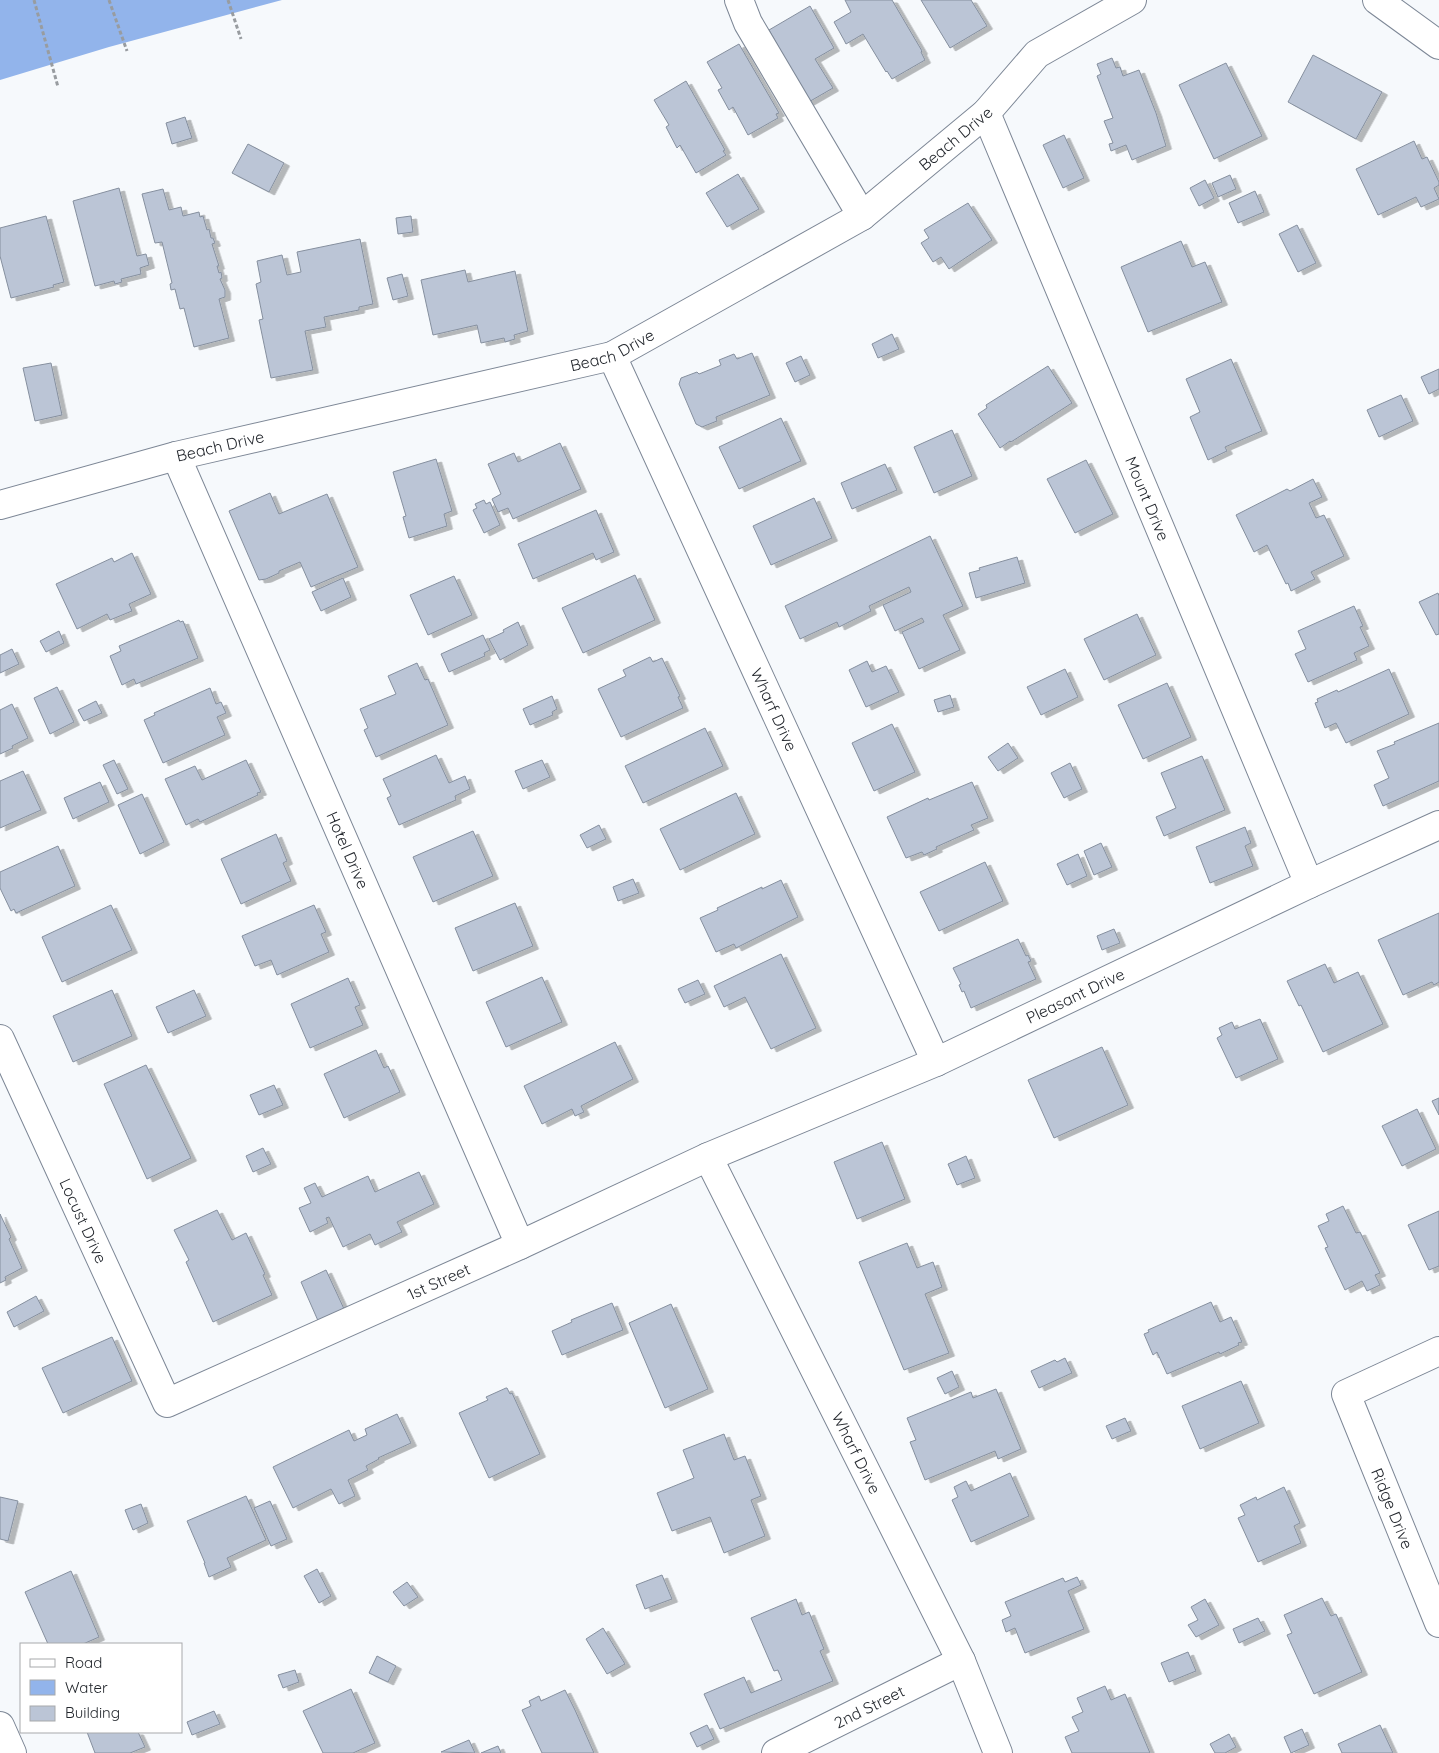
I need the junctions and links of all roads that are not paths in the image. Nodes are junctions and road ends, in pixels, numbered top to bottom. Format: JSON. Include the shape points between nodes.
{"nodes":[{"id":1,"x":739,"y":0,"type":"edge"},
{"id":2,"x":1132,"y":0,"type":"edge"},
{"id":3,"x":1377,"y":0,"type":"edge"},
{"id":4,"x":1439,"y":45,"type":"edge"},
{"id":5,"x":986,"y":113,"type":"junction"},
{"id":6,"x":862,"y":216,"type":"junction"},
{"id":7,"x":612,"y":356,"type":"junction"},
{"id":8,"x":176,"y":456,"type":"junction"},
{"id":9,"x":0,"y":506,"type":"edge"},
{"id":10,"x":1439,"y":825,"type":"edge"},
{"id":11,"x":1309,"y":884,"type":"junction"},
{"id":12,"x":0,"y":1039,"type":"edge"},
{"id":13,"x":936,"y":1062,"type":"junction"},
{"id":14,"x":708,"y":1157,"type":"junction"},
{"id":15,"x":520,"y":1244,"type":"junction"},
{"id":16,"x":1439,"y":1351,"type":"edge"},
{"id":17,"x":167,"y":1403,"type":"joint"},
{"id":18,"x":1439,"y":1623,"type":"edge"},
{"id":19,"x":961,"y":1661,"type":"junction"},
{"id":20,"x":0,"y":1726,"type":"edge"},
{"id":21,"x":12,"y":1753,"type":"edge"},
{"id":22,"x":776,"y":1753,"type":"edge"},
{"id":23,"x":998,"y":1753,"type":"edge"}],
"edges":[{"from":1,"to":6,"type":"street","via":[[748,22]]},
{"from":2,"to":5,"type":"street","name":"Beach Drive","via":[[1037,54]]},
{"from":3,"to":4,"type":"street"},
{"from":5,"to":6,"type":"street","name":"Beach Drive"},
{"from":5,"to":11,"type":"street","name":"Mount Drive"},
{"from":6,"to":7,"type":"street","name":"Beach Drive"},
{"from":7,"to":8,"type":"street","name":"Beach Drive"},
{"from":7,"to":13,"type":"street","name":"Wharf Drive"},
{"from":8,"to":9,"type":"street","name":"Beach Drive"},
{"from":8,"to":15,"type":"street","name":"Hotel Drive"},
{"from":10,"to":11,"type":"street","name":"Pleasant Drive"},
{"from":11,"to":13,"type":"street","name":"Pleasant Drive"},
{"from":12,"to":17,"type":"street","name":"Locust Drive"},
{"from":13,"to":14,"type":"street","name":"Pleasant Drive"},
{"from":14,"to":15,"type":"street","name":"1st Street"},
{"from":14,"to":19,"type":"street","name":"Wharf Drive"},
{"from":15,"to":17,"type":"street","name":"1st Street"},
{"from":16,"to":18,"type":"street","name":"Ridge Drive","via":[[1346,1394]]},
{"from":19,"to":22,"type":"street","name":"2nd Street"},
{"from":19,"to":23,"type":"street","name":"Wharf Drive"},
{"from":20,"to":21,"type":"street"}]}
